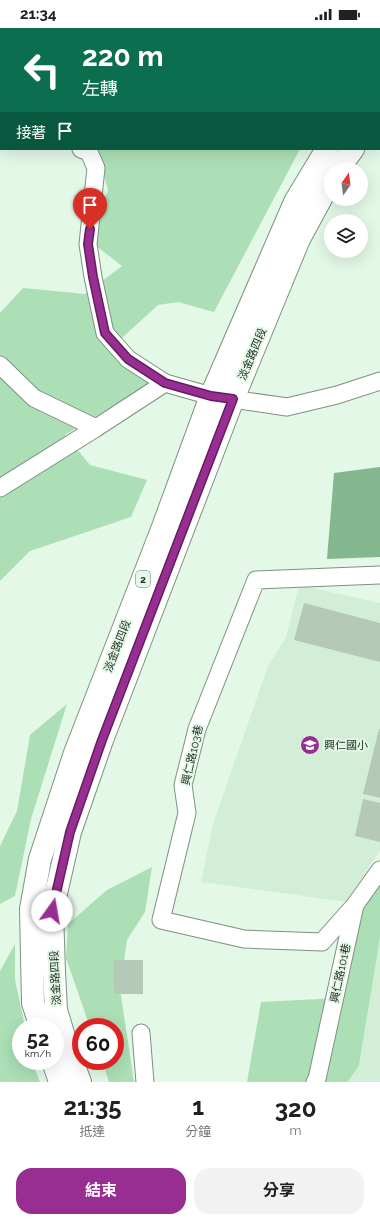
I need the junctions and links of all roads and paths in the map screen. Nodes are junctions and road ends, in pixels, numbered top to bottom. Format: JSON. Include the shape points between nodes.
{"nodes":[{"id":1,"x":84,"y":150,"type":"edge"},
{"id":2,"x":326,"y":150,"type":"edge"},
{"id":3,"x":352,"y":150,"type":"edge"},
{"id":4,"x":343,"y":162,"type":"edge"},
{"id":5,"x":324,"y":193,"type":"edge"},
{"id":6,"x":0,"y":366,"type":"edge"},
{"id":7,"x":380,"y":381,"type":"edge"},
{"id":8,"x":165,"y":383,"type":"junction"},
{"id":9,"x":211,"y":396,"type":"junction"},
{"id":10,"x":233,"y":399,"type":"junction"},
{"id":11,"x":96,"y":428,"type":"junction"},
{"id":12,"x":0,"y":488,"type":"edge"},
{"id":13,"x":380,"y":575,"type":"edge"},
{"id":14,"x":380,"y":870,"type":"edge"},
{"id":15,"x":355,"y":905,"type":"junction"},
{"id":16,"x":39,"y":1018,"type":"edge"},
{"id":17,"x":142,"y":1033,"type":"dead end"},
{"id":18,"x":56,"y":1070,"type":"edge"},
{"id":19,"x":315,"y":1081,"type":"edge"},
{"id":20,"x":60,"y":1082,"type":"edge"},
{"id":21,"x":80,"y":1082,"type":"edge"},
{"id":22,"x":145,"y":1082,"type":"edge"}],
"edges":[{"from":1,"to":8,"type":"street","via":[[89,152],[96,168],[88,244],[105,333],[128,359]]},
{"from":2,"to":9,"type":"main road","name":"淡金路四段","number":"2","via":[[295,202]]},
{"from":3,"to":4,"type":"main road"},
{"from":5,"to":10,"type":"main road","name":"淡金路四段","number":"2","via":[[299,239]]},
{"from":6,"to":11,"type":"street","via":[[34,398]]},
{"from":7,"to":10,"type":"street","via":[[288,407]]},
{"from":8,"to":9,"type":"street"},
{"from":8,"to":11,"type":"street"},
{"from":9,"to":10,"type":"street"},
{"from":9,"to":16,"type":"main road","name":"淡金路四段","number":"2","via":[[75,753],[40,859],[31,909],[33,1003]]},
{"from":10,"to":21,"type":"main road","name":"淡金路四段","number":"2","via":[[102,740],[70,832],[52,911],[56,1010]]},
{"from":11,"to":12,"type":"street"},
{"from":13,"to":15,"type":"street","name":"興仁路103巷","via":[[256,580],[197,729],[183,785],[187,813],[161,920],[244,939],[322,942]]},
{"from":14,"to":15,"type":"street","name":"興仁路101巷"},
{"from":15,"to":19,"type":"street","name":"興仁路101巷"},
{"from":17,"to":22,"type":"street"},
{"from":18,"to":20,"type":"main road"}]}
